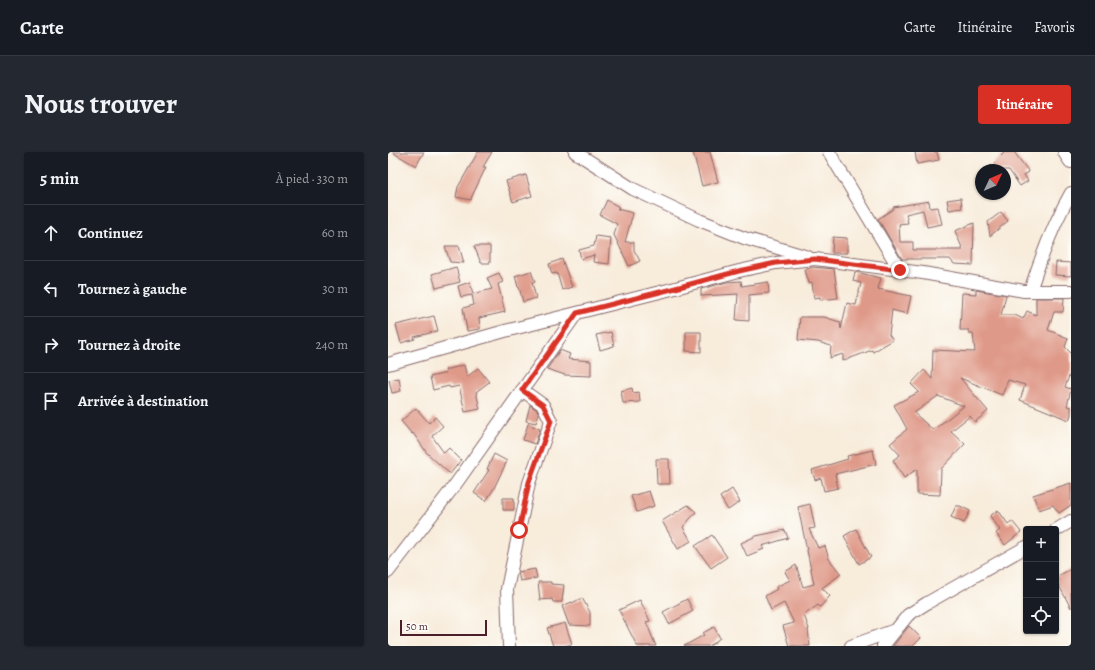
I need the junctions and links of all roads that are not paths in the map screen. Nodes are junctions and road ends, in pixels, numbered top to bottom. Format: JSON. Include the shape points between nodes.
{"nodes":[{"id":1,"x":575,"y":152,"type":"edge"},
{"id":2,"x":829,"y":152,"type":"edge"},
{"id":3,"x":1065,"y":152,"type":"edge"},
{"id":4,"x":1071,"y":161,"type":"edge"},
{"id":5,"x":1071,"y":193,"type":"edge"},
{"id":6,"x":815,"y":259,"type":"junction"},
{"id":7,"x":900,"y":270,"type":"junction"},
{"id":8,"x":1030,"y":291,"type":"junction"},
{"id":9,"x":1071,"y":291,"type":"edge"},
{"id":10,"x":577,"y":313,"type":"junction"},
{"id":11,"x":388,"y":364,"type":"edge"},
{"id":12,"x":522,"y":390,"type":"junction"},
{"id":13,"x":1071,"y":521,"type":"edge"},
{"id":14,"x":1059,"y":528,"type":"edge"},
{"id":15,"x":1023,"y":549,"type":"edge"},
{"id":16,"x":388,"y":572,"type":"edge"},
{"id":17,"x":895,"y":630,"type":"junction"},
{"id":18,"x":509,"y":646,"type":"edge"},
{"id":19,"x":851,"y":646,"type":"edge"},
{"id":20,"x":883,"y":646,"type":"edge"}],
"edges":[{"from":1,"to":6,"type":"street","via":[[633,189],[699,220],[744,238]]},
{"from":2,"to":7,"type":"street"},
{"from":3,"to":4,"type":"street"},
{"from":5,"to":8,"type":"street","via":[[1046,245]]},
{"from":6,"to":7,"type":"street"},
{"from":6,"to":10,"type":"street","via":[[776,263],[739,271]]},
{"from":7,"to":8,"type":"street"},
{"from":8,"to":9,"type":"street"},
{"from":10,"to":11,"type":"street"},
{"from":10,"to":12,"type":"street"},
{"from":12,"to":16,"type":"street","via":[[456,485]]},
{"from":12,"to":18,"type":"street","via":[[543,405],[551,421],[529,482],[507,589]]},
{"from":13,"to":14,"type":"street"},
{"from":15,"to":17,"type":"street","via":[[927,602],[908,615]]},
{"from":17,"to":19,"type":"street"},
{"from":17,"to":20,"type":"street"}]}
